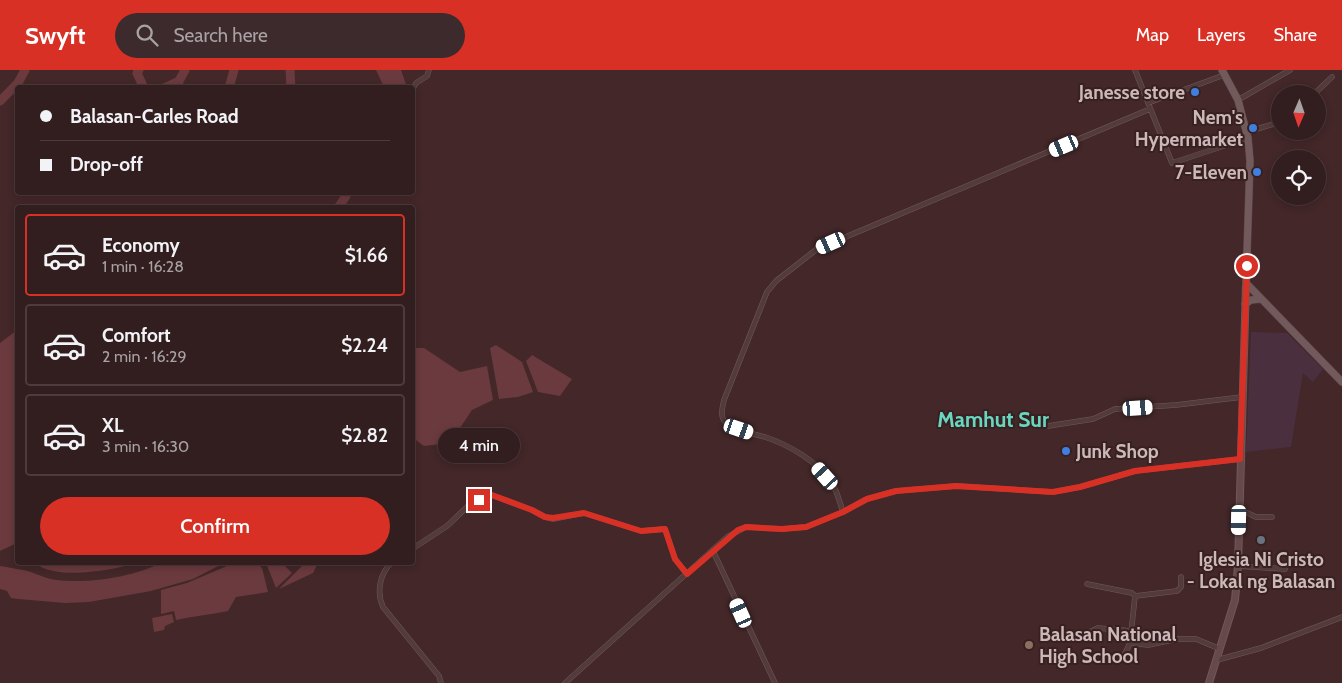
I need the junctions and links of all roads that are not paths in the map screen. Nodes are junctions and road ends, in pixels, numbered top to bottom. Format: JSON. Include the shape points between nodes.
{"nodes":[{"id":1,"x":429,"y":70,"type":"edge"},
{"id":2,"x":1135,"y":70,"type":"edge"},
{"id":3,"x":1290,"y":70,"type":"edge"},
{"id":4,"x":1223,"y":72,"type":"edge"},
{"id":5,"x":1332,"y":77,"type":"dead end"},
{"id":6,"x":415,"y":85,"type":"edge"},
{"id":7,"x":1324,"y":85,"type":"edge"},
{"id":8,"x":1238,"y":100,"type":"junction"},
{"id":9,"x":1149,"y":106,"type":"junction"},
{"id":10,"x":1271,"y":126,"type":"edge"},
{"id":11,"x":1247,"y":135,"type":"junction"},
{"id":12,"x":1246,"y":283,"type":"junction"},
{"id":13,"x":1261,"y":299,"type":"junction"},
{"id":14,"x":1245,"y":304,"type":"junction"},
{"id":15,"x":1342,"y":382,"type":"edge"},
{"id":16,"x":1242,"y":397,"type":"junction"},
{"id":17,"x":1048,"y":426,"type":"dead end"},
{"id":18,"x":1240,"y":459,"type":"junction"},
{"id":19,"x":1239,"y":509,"type":"junction"},
{"id":20,"x":843,"y":512,"type":"junction"},
{"id":21,"x":1272,"y":517,"type":"dead end"},
{"id":22,"x":415,"y":546,"type":"edge"},
{"id":23,"x":713,"y":551,"type":"junction"},
{"id":24,"x":389,"y":565,"type":"edge"},
{"id":25,"x":1238,"y":566,"type":"junction"},
{"id":26,"x":1285,"y":569,"type":"dead end"},
{"id":27,"x":687,"y":574,"type":"junction"},
{"id":28,"x":1181,"y":577,"type":"dead end"},
{"id":29,"x":1087,"y":584,"type":"dead end"},
{"id":30,"x":1135,"y":596,"type":"junction"},
{"id":31,"x":1342,"y":617,"type":"edge"},
{"id":32,"x":1131,"y":631,"type":"junction"},
{"id":33,"x":1086,"y":634,"type":"dead end"},
{"id":34,"x":1130,"y":643,"type":"junction"},
{"id":35,"x":1220,"y":649,"type":"junction"},
{"id":36,"x":1123,"y":658,"type":"dead end"},
{"id":37,"x":1217,"y":660,"type":"junction"},
{"id":38,"x":441,"y":683,"type":"edge"},
{"id":39,"x":565,"y":683,"type":"edge"},
{"id":40,"x":775,"y":683,"type":"edge"},
{"id":41,"x":1209,"y":683,"type":"edge"}],
"edges":[{"from":1,"to":6,"type":"street","via":[[427,76]]},
{"from":2,"to":9,"type":"street"},
{"from":3,"to":8,"type":"street"},
{"from":4,"to":8,"type":"main road"},
{"from":4,"to":9,"type":"street"},
{"from":5,"to":7,"type":"street"},
{"from":8,"to":11,"type":"main road"},
{"from":9,"to":11,"type":"street","via":[[1172,163]]},
{"from":9,"to":20,"type":"street","via":[[817,249],[767,292],[724,400],[722,419],[728,425],[799,453],[832,483]]},
{"from":10,"to":11,"type":"street"},
{"from":11,"to":12,"type":"main road","via":[[1250,161]]},
{"from":12,"to":13,"type":"main road"},
{"from":12,"to":14,"type":"main road"},
{"from":13,"to":14,"type":"main road"},
{"from":13,"to":15,"type":"main road"},
{"from":14,"to":16,"type":"main road"},
{"from":16,"to":17,"type":"street","via":[[1115,409],[1092,418]]},
{"from":16,"to":18,"type":"main road"},
{"from":18,"to":19,"type":"main road"},
{"from":18,"to":20,"type":"street","via":[[1135,471],[1053,492],[956,486],[896,491],[867,499]]},
{"from":19,"to":21,"type":"street","via":[[1256,517]]},
{"from":19,"to":25,"type":"main road"},
{"from":20,"to":23,"type":"street","via":[[806,527],[746,527]]},
{"from":22,"to":27,"type":"street","via":[[442,531],[468,506],[489,494],[545,517],[584,513],[641,531],[665,529],[675,559]]},
{"from":23,"to":27,"type":"street"},
{"from":23,"to":40,"type":"street"},
{"from":24,"to":38,"type":"street","via":[[381,579],[379,598],[439,676]]},
{"from":25,"to":26,"type":"street"},
{"from":25,"to":35,"type":"main road","via":[[1235,600]]},
{"from":27,"to":39,"type":"street"},
{"from":28,"to":30,"type":"street","via":[[1181,587],[1177,591]]},
{"from":29,"to":30,"type":"street"},
{"from":30,"to":32,"type":"street"},
{"from":31,"to":37,"type":"street","via":[[1261,648]]},
{"from":32,"to":33,"type":"street","via":[[1098,628]]},
{"from":32,"to":34,"type":"street"},
{"from":34,"to":35,"type":"street","via":[[1148,646],[1177,639],[1196,639]]},
{"from":34,"to":36,"type":"street"},
{"from":35,"to":37,"type":"main road"},
{"from":37,"to":41,"type":"main road"}]}
